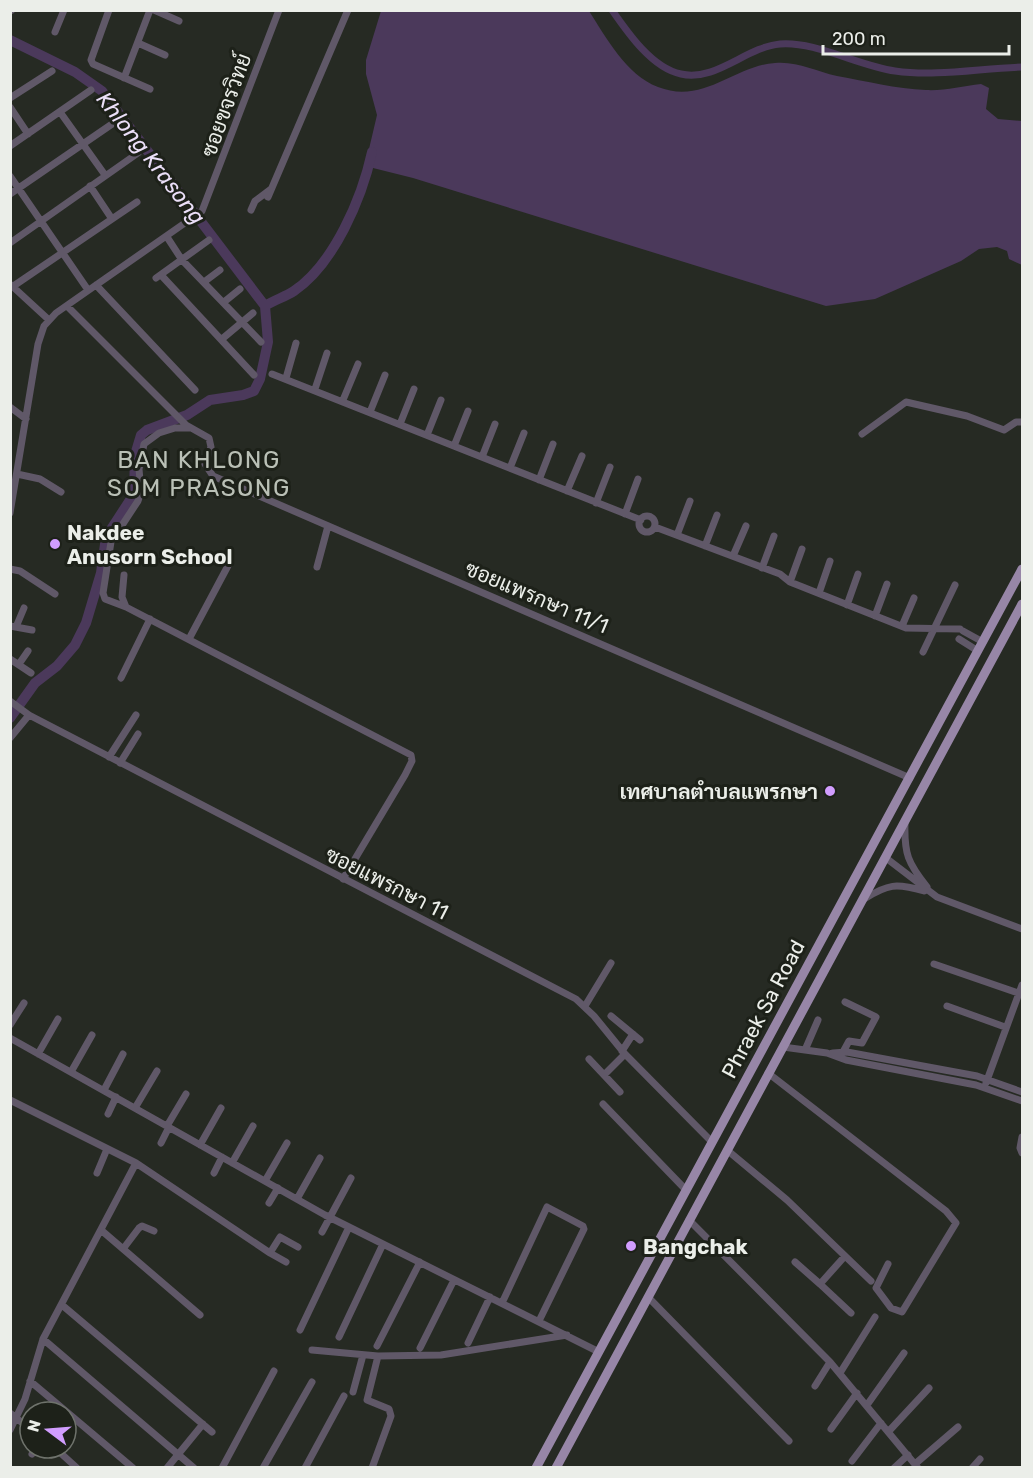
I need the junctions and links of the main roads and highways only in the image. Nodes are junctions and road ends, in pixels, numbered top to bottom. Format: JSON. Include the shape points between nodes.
{"nodes":[{"id":1,"x":1023,"y":569,"type":"edge"},
{"id":2,"x":1023,"y":604,"type":"edge"},
{"id":3,"x":536,"y":1467,"type":"edge"},
{"id":4,"x":556,"y":1467,"type":"edge"}],
"edges":[{"from":1,"to":3,"type":"main road","name":"Phraek Sa Road"},
{"from":2,"to":4,"type":"main road","name":"Phraek Sa Road"}]}
